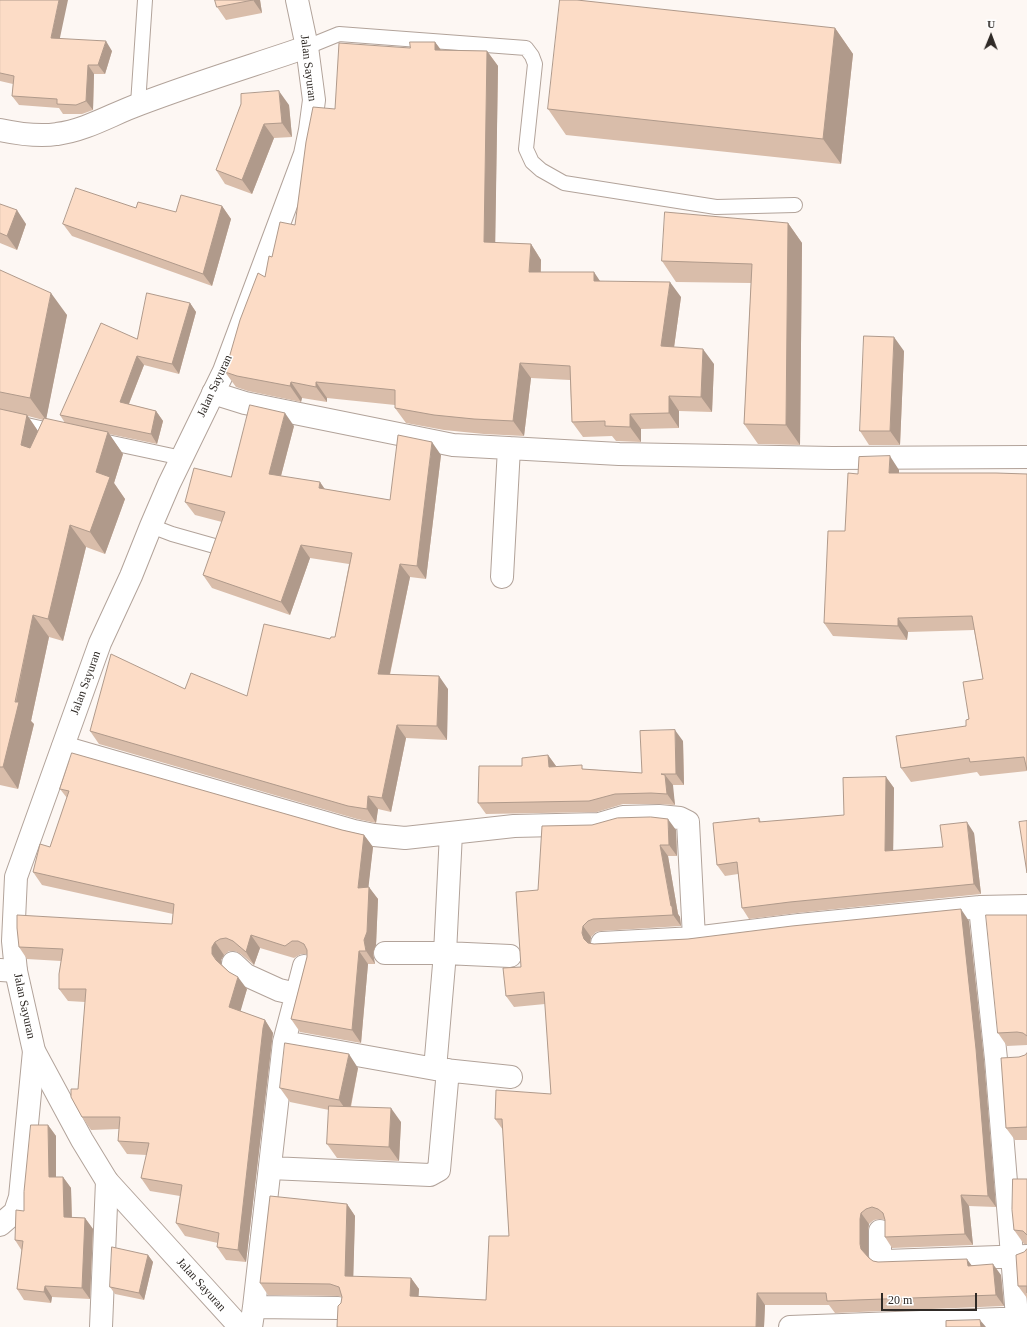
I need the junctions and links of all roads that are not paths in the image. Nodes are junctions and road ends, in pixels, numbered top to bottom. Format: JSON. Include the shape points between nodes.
{"nodes":[{"id":1,"x":145,"y":0,"type":"edge"},
{"id":2,"x":297,"y":0,"type":"edge"},
{"id":3,"x":307,"y":47,"type":"junction"},
{"id":4,"x":138,"y":104,"type":"junction"},
{"id":5,"x":0,"y":130,"type":"edge"},
{"id":6,"x":795,"y":205,"type":"dead end"},
{"id":7,"x":213,"y":393,"type":"junction"},
{"id":8,"x":0,"y":419,"type":"edge"},
{"id":9,"x":68,"y":434,"type":"edge"},
{"id":10,"x":83,"y":437,"type":"edge"},
{"id":11,"x":509,"y":448,"type":"junction"},
{"id":12,"x":1027,"y":457,"type":"edge"},
{"id":13,"x":182,"y":458,"type":"junction"},
{"id":14,"x":151,"y":526,"type":"junction"},
{"id":15,"x":218,"y":547,"type":"edge"},
{"id":16,"x":502,"y":577,"type":"dead end"},
{"id":17,"x":63,"y":747,"type":"junction"},
{"id":18,"x":451,"y":833,"type":"junction"},
{"id":19,"x":1027,"y":906,"type":"edge"},
{"id":20,"x":980,"y":907,"type":"junction"},
{"id":21,"x":694,"y":938,"type":"junction"},
{"id":22,"x":602,"y":943,"type":"edge"},
{"id":23,"x":385,"y":953,"type":"dead end"},
{"id":24,"x":444,"y":953,"type":"junction"},
{"id":25,"x":510,"y":956,"type":"dead end"},
{"id":26,"x":233,"y":963,"type":"dead end"},
{"id":27,"x":304,"y":966,"type":"edge"},
{"id":28,"x":8,"y":971,"type":"edge"},
{"id":29,"x":296,"y":994,"type":"junction"},
{"id":30,"x":284,"y":1042,"type":"junction"},
{"id":31,"x":34,"y":1052,"type":"junction"},
{"id":32,"x":1019,"y":1057,"type":"edge"},
{"id":33,"x":996,"y":1059,"type":"junction"},
{"id":34,"x":441,"y":1070,"type":"junction"},
{"id":35,"x":511,"y":1077,"type":"dead end"},
{"id":36,"x":270,"y":1168,"type":"junction"},
{"id":37,"x":107,"y":1181,"type":"junction"},
{"id":38,"x":0,"y":1225,"type":"edge"},
{"id":39,"x":880,"y":1231,"type":"dead end"},
{"id":40,"x":1019,"y":1256,"type":"edge"},
{"id":41,"x":338,"y":1308,"type":"edge"},
{"id":42,"x":253,"y":1317,"type":"edge"},
{"id":43,"x":1022,"y":1317,"type":"edge"},
{"id":44,"x":101,"y":1327,"type":"edge"},
{"id":45,"x":240,"y":1327,"type":"edge"},
{"id":46,"x":790,"y":1327,"type":"edge"}],
"edges":[{"from":1,"to":4,"type":"lane"},
{"from":2,"to":3,"type":"street","name":"Jalan Sayuran"},
{"from":3,"to":4,"type":"street"},
{"from":3,"to":6,"type":"lane","via":[[340,34],[526,48],[535,64],[526,149],[532,162],[541,170],[564,183],[716,207]]},
{"from":3,"to":7,"type":"street","name":"Jalan Sayuran","via":[[314,100],[305,154],[224,371]]},
{"from":4,"to":5,"type":"street","via":[[82,128],[57,134],[20,134]]},
{"from":7,"to":11,"type":"street","via":[[245,403],[453,446]]},
{"from":7,"to":13,"type":"street","name":"Jalan Sayuran"},
{"from":8,"to":9,"type":"lane"},
{"from":10,"to":13,"type":"lane"},
{"from":11,"to":12,"type":"street","via":[[619,454],[776,457]]},
{"from":11,"to":16,"type":"street"},
{"from":13,"to":14,"type":"street","name":"Jalan Sayuran"},
{"from":14,"to":15,"type":"lane"},
{"from":14,"to":17,"type":"street","name":"Jalan Sayuran","via":[[100,643]]},
{"from":17,"to":18,"type":"street","via":[[354,831],[405,838]]},
{"from":17,"to":28,"type":"street","name":"Jalan Sayuran","via":[[16,877],[13,941]]},
{"from":18,"to":21,"type":"street","via":[[514,826],[598,824],[623,817],[680,818],[688,822]]},
{"from":18,"to":24,"type":"street"},
{"from":19,"to":20,"type":"street"},
{"from":20,"to":21,"type":"street"},
{"from":20,"to":33,"type":"street"},
{"from":21,"to":22,"type":"street"},
{"from":23,"to":24,"type":"street"},
{"from":24,"to":25,"type":"street"},
{"from":24,"to":34,"type":"street"},
{"from":26,"to":29,"type":"street","via":[[246,975],[279,990]]},
{"from":27,"to":29,"type":"street"},
{"from":28,"to":31,"type":"street","name":"Jalan Sayuran"},
{"from":29,"to":30,"type":"street"},
{"from":30,"to":34,"type":"street"},
{"from":30,"to":36,"type":"street"},
{"from":31,"to":37,"type":"street","name":"Jalan Sayuran"},
{"from":31,"to":38,"type":"street","via":[[20,1197],[15,1212]]},
{"from":32,"to":33,"type":"street"},
{"from":33,"to":40,"type":"street"},
{"from":34,"to":35,"type":"street"},
{"from":34,"to":36,"type":"street","via":[[439,1170],[434,1173],[430,1175]]},
{"from":36,"to":42,"type":"street"},
{"from":37,"to":44,"type":"street"},
{"from":37,"to":45,"type":"street","name":"Jalan Sayuran"},
{"from":39,"to":40,"type":"street","via":[[880,1255],[886,1260]]},
{"from":40,"to":43,"type":"street"},
{"from":41,"to":42,"type":"street"},
{"from":43,"to":46,"type":"street"}]}
